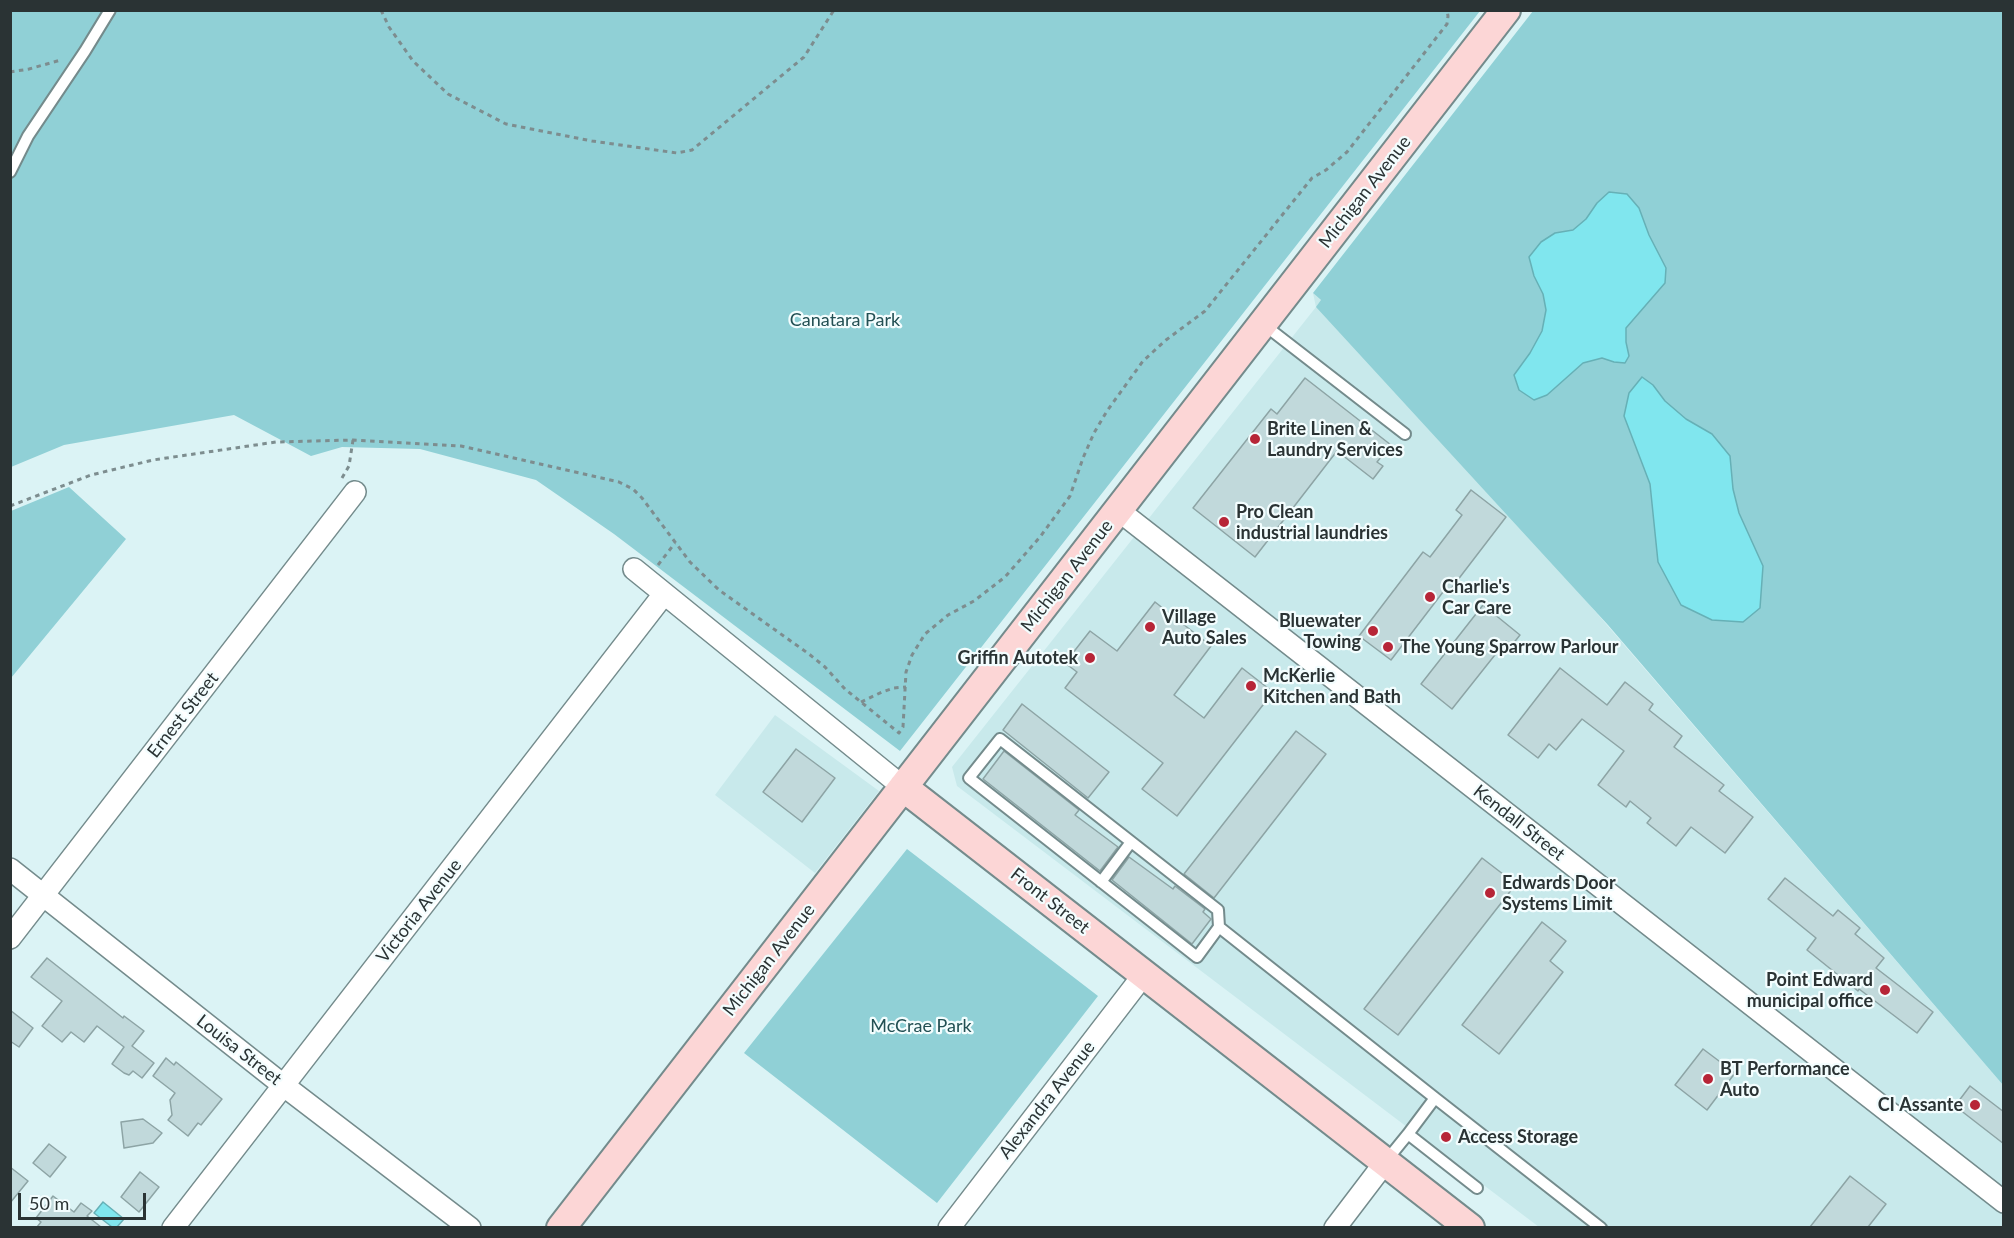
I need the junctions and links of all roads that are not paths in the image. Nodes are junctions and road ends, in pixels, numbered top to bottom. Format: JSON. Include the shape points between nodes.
{"nodes":[{"id":1,"x":110,"y":10,"type":"edge"},
{"id":2,"x":1506,"y":10,"type":"edge"},
{"id":3,"x":10,"y":172,"type":"edge"},
{"id":4,"x":1263,"y":324,"type":"junction"},
{"id":5,"x":1405,"y":434,"type":"dead end"},
{"id":6,"x":355,"y":492,"type":"road end"},
{"id":7,"x":1118,"y":510,"type":"junction"},
{"id":8,"x":634,"y":569,"type":"dead end"},
{"id":9,"x":664,"y":594,"type":"junction"},
{"id":10,"x":903,"y":787,"type":"junction"},
{"id":11,"x":1131,"y":842,"type":"junction"},
{"id":12,"x":10,"y":869,"type":"edge"},
{"id":13,"x":1101,"y":882,"type":"junction"},
{"id":14,"x":44,"y":895,"type":"junction"},
{"id":15,"x":1219,"y":927,"type":"junction"},
{"id":16,"x":10,"y":938,"type":"edge"},
{"id":17,"x":1145,"y":974,"type":"junction"},
{"id":18,"x":284,"y":1085,"type":"junction"},
{"id":19,"x":1435,"y":1098,"type":"junction"},
{"id":20,"x":1408,"y":1134,"type":"junction"},
{"id":21,"x":1386,"y":1161,"type":"junction"},
{"id":22,"x":1477,"y":1188,"type":"dead end"},
{"id":23,"x":2004,"y":1203,"type":"edge"},
{"id":24,"x":173,"y":1227,"type":"edge"},
{"id":25,"x":470,"y":1227,"type":"edge"},
{"id":26,"x":561,"y":1227,"type":"edge"},
{"id":27,"x":949,"y":1227,"type":"edge"},
{"id":28,"x":1335,"y":1227,"type":"edge"},
{"id":29,"x":1470,"y":1227,"type":"edge"},
{"id":30,"x":1601,"y":1227,"type":"edge"}],
"edges":[{"from":1,"to":3,"type":"lane","via":[[28,136]]},
{"from":2,"to":4,"type":"main road","name":"Michigan Avenue"},
{"from":4,"to":5,"type":"lane"},
{"from":4,"to":7,"type":"main road","name":"Michigan Avenue"},
{"from":6,"to":14,"type":"street","name":"Ernest Street"},
{"from":7,"to":10,"type":"main road","name":"Michigan Avenue"},
{"from":7,"to":23,"type":"street","name":"Kendall Street"},
{"from":8,"to":9,"type":"street","name":"Front Street"},
{"from":9,"to":10,"type":"street","name":"Front Street"},
{"from":9,"to":18,"type":"street","name":"Victoria Avenue"},
{"from":10,"to":17,"type":"main road","name":"Front Street"},
{"from":10,"to":26,"type":"main road","name":"Michigan Avenue"},
{"from":11,"to":13,"type":"lane"},
{"from":11,"to":13,"type":"lane","via":[[1000,739],[969,778]]},
{"from":11,"to":15,"type":"lane","via":[[1218,910]]},
{"from":12,"to":14,"type":"street","name":"Louisa Street"},
{"from":13,"to":15,"type":"lane","via":[[1197,957]]},
{"from":14,"to":16,"type":"street","name":"Ernest Street"},
{"from":14,"to":18,"type":"street","name":"Louisa Street"},
{"from":15,"to":19,"type":"lane"},
{"from":17,"to":21,"type":"main road","name":"Front Street"},
{"from":17,"to":27,"type":"street","name":"Alexandra Avenue"},
{"from":18,"to":24,"type":"street","name":"Victoria Avenue"},
{"from":18,"to":25,"type":"street","name":"Louisa Street"},
{"from":19,"to":20,"type":"lane"},
{"from":19,"to":30,"type":"lane"},
{"from":20,"to":21,"type":"lane"},
{"from":20,"to":22,"type":"lane"},
{"from":21,"to":28,"type":"street"},
{"from":21,"to":29,"type":"main road","name":"Front Street"}]}
